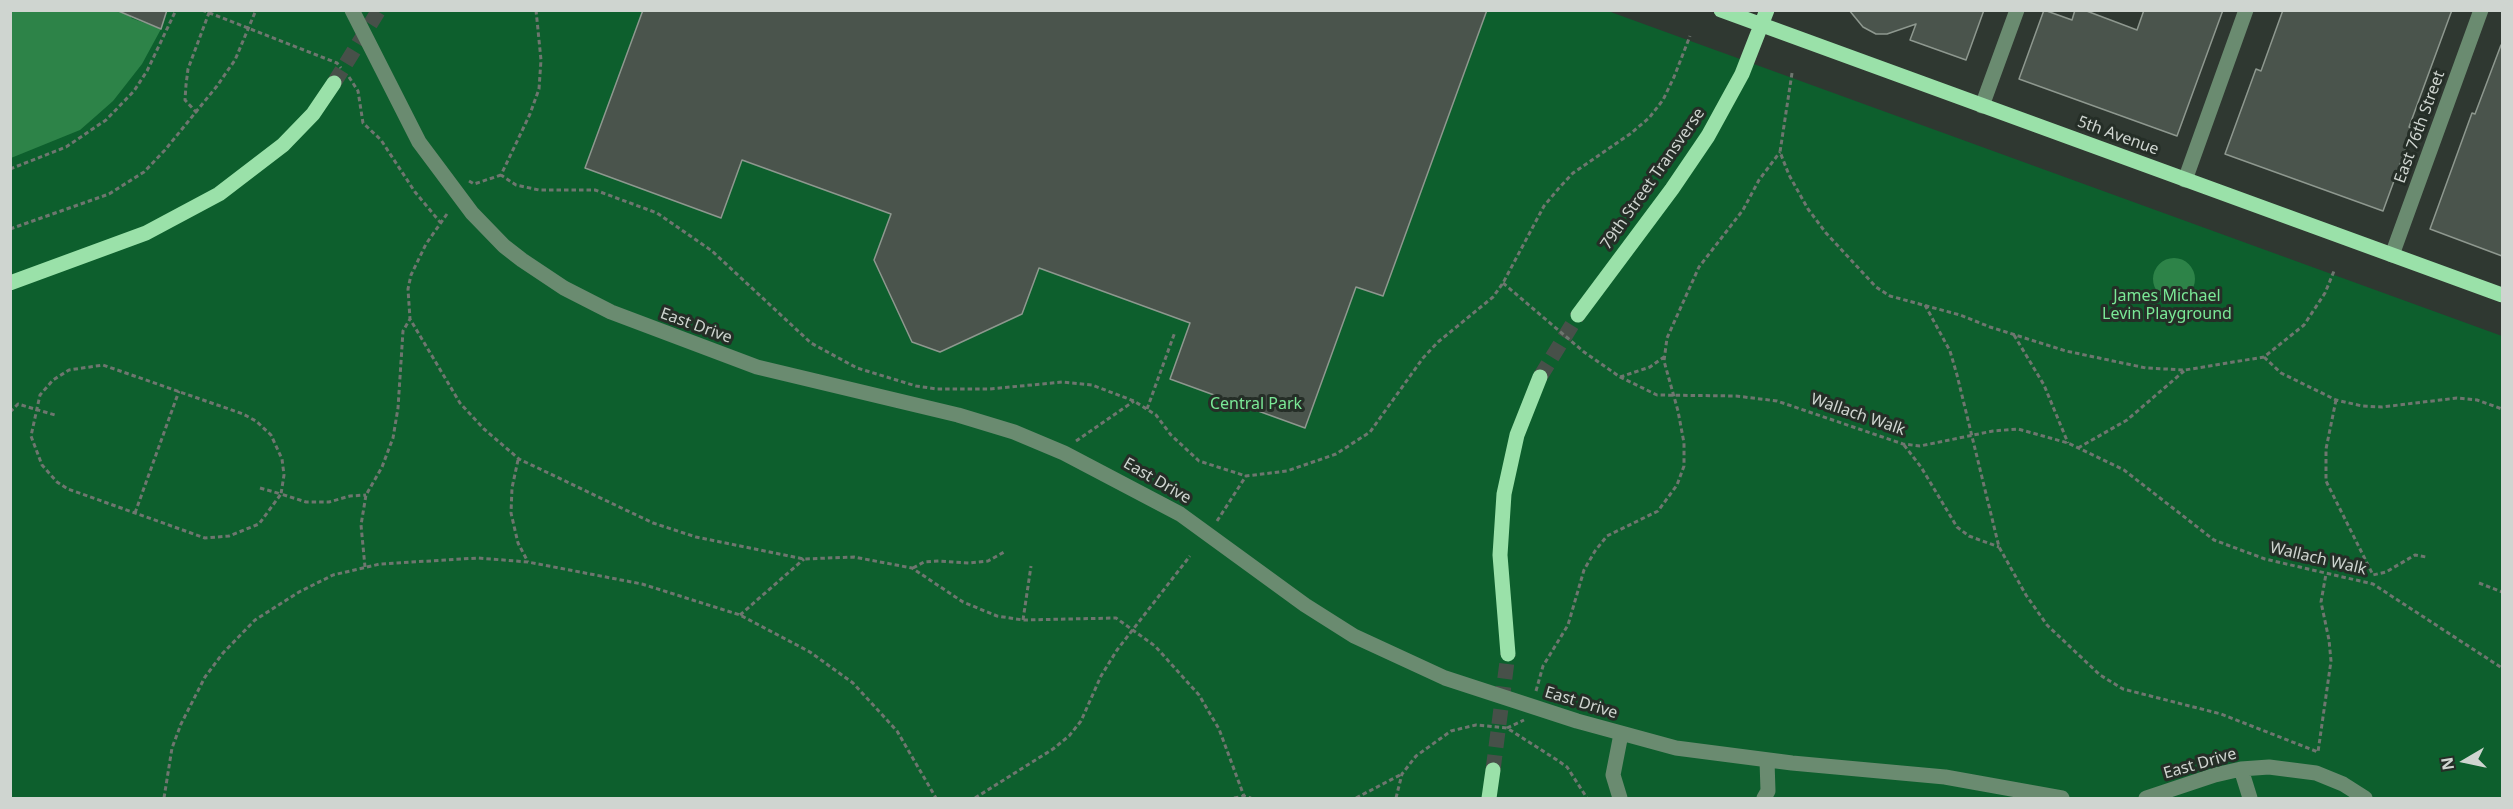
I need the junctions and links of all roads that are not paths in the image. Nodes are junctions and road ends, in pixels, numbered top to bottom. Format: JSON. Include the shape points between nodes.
{"nodes":[{"id":1,"x":1721,"y":10,"type":"edge"},
{"id":2,"x":1767,"y":10,"type":"edge"},
{"id":3,"x":2017,"y":10,"type":"edge"},
{"id":4,"x":2246,"y":10,"type":"edge"},
{"id":5,"x":2481,"y":10,"type":"edge"},
{"id":6,"x":353,"y":14,"type":"edge"},
{"id":7,"x":1762,"y":25,"type":"junction"},
{"id":8,"x":334,"y":84,"type":"tunnel mouth"},
{"id":9,"x":1982,"y":106,"type":"junction"},
{"id":10,"x":2185,"y":180,"type":"junction"},
{"id":11,"x":2392,"y":255,"type":"junction"},
{"id":12,"x":10,"y":283,"type":"edge"},
{"id":13,"x":2502,"y":296,"type":"edge"},
{"id":14,"x":1578,"y":315,"type":"tunnel mouth"},
{"id":15,"x":1540,"y":377,"type":"tunnel mouth"},
{"id":16,"x":1508,"y":654,"type":"tunnel mouth"},
{"id":17,"x":1621,"y":734,"type":"junction"},
{"id":18,"x":1767,"y":760,"type":"junction"},
{"id":19,"x":2241,"y":769,"type":"junction"},
{"id":20,"x":1493,"y":770,"type":"tunnel mouth"},
{"id":21,"x":1489,"y":798,"type":"edge"},
{"id":22,"x":1620,"y":798,"type":"edge"},
{"id":23,"x":1764,"y":798,"type":"edge"},
{"id":24,"x":2062,"y":798,"type":"edge"},
{"id":25,"x":2146,"y":798,"type":"edge"},
{"id":26,"x":2250,"y":798,"type":"edge"},
{"id":27,"x":2366,"y":798,"type":"edge"}],
"edges":[{"from":1,"to":7,"type":"main road","name":"5th Avenue"},
{"from":2,"to":7,"type":"main road","name":"79th Street Transverse"},
{"from":3,"to":9,"type":"street"},
{"from":4,"to":10,"type":"street"},
{"from":5,"to":11,"type":"street","name":"East 76th Street"},
{"from":6,"to":17,"type":"street","name":"East Drive","via":[[432,163],[465,206],[504,246],[564,288],[644,326],[757,367],[958,415],[1064,453],[1180,514],[1320,615],[1377,649],[1445,678]]},
{"from":7,"to":9,"type":"main road","name":"5th Avenue"},
{"from":7,"to":14,"type":"main road","name":"79th Street Transverse","via":[[1732,93],[1703,144]]},
{"from":8,"to":12,"type":"main road","via":[[313,114],[283,145],[238,182],[199,207],[146,233]]},
{"from":9,"to":10,"type":"main road","name":"5th Avenue"},
{"from":10,"to":11,"type":"main road","name":"5th Avenue"},
{"from":11,"to":13,"type":"main road","name":"5th Avenue"},
{"from":15,"to":16,"type":"main road","via":[[1517,435],[1503,504],[1500,555]]},
{"from":17,"to":18,"type":"street","name":"East Drive","via":[[1676,748]]},
{"from":17,"to":22,"type":"street","via":[[1613,775]]},
{"from":18,"to":23,"type":"street","via":[[1768,791]]},
{"from":18,"to":24,"type":"street","name":"East Drive","via":[[1937,776]]},
{"from":19,"to":25,"type":"street","name":"East Drive"},
{"from":19,"to":26,"type":"street"},
{"from":19,"to":27,"type":"street","name":"East Drive","via":[[2301,769],[2329,777]]},
{"from":20,"to":21,"type":"main road"}]}
